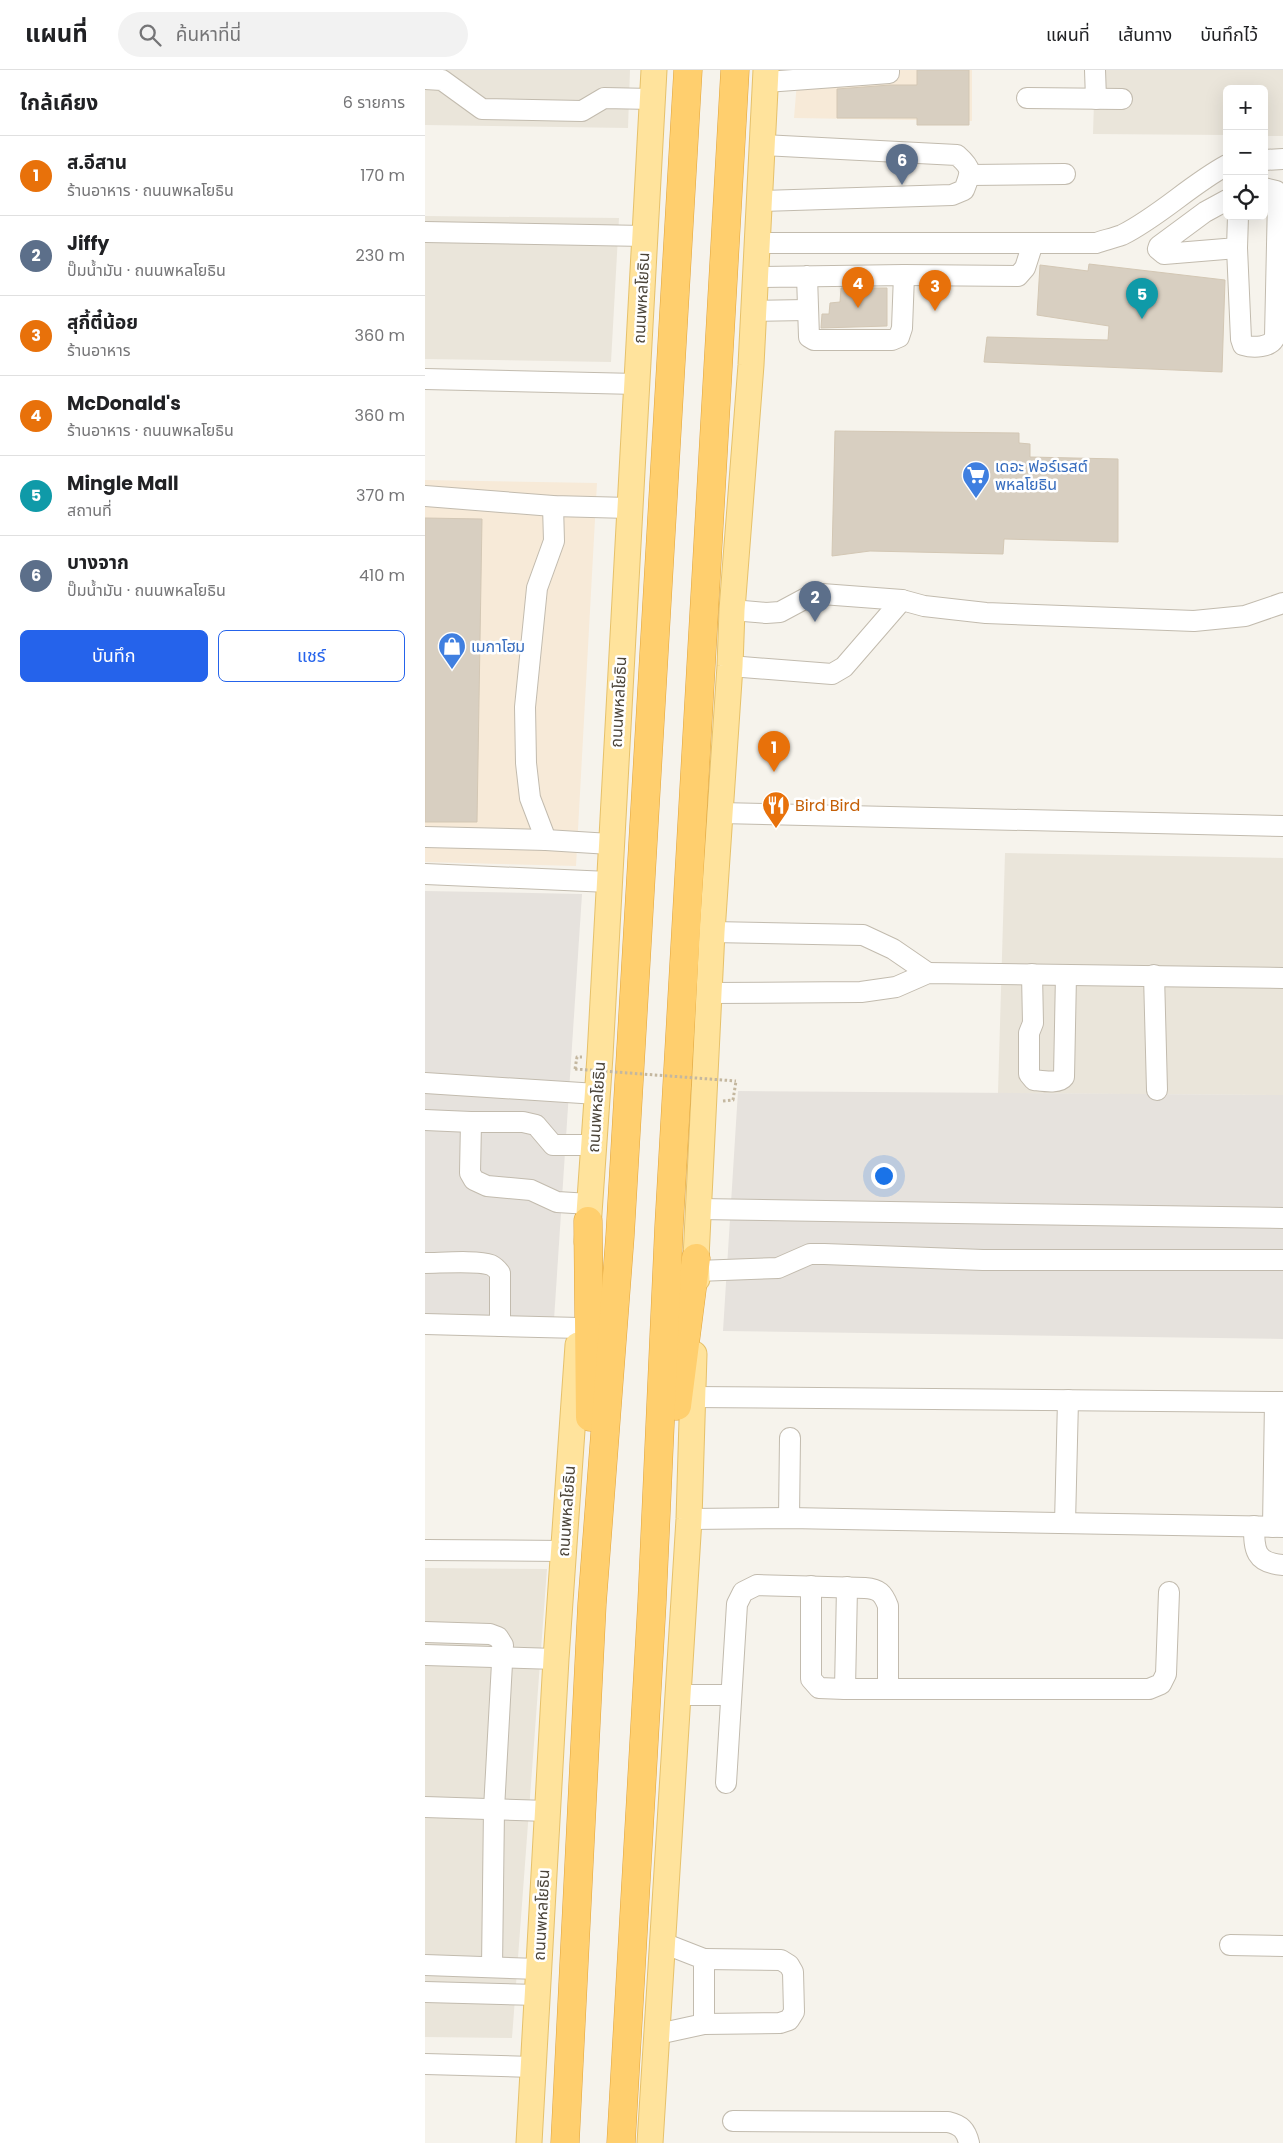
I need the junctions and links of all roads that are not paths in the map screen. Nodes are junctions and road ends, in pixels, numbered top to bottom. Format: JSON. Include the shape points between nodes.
{"nodes":[{"id":1,"x":654,"y":70,"type":"edge"},
{"id":2,"x":687,"y":70,"type":"edge"},
{"id":3,"x":735,"y":70,"type":"edge"},
{"id":4,"x":889,"y":70,"type":"edge"},
{"id":5,"x":1095,"y":70,"type":"edge"},
{"id":6,"x":766,"y":76,"type":"edge"},
{"id":7,"x":425,"y":80,"type":"edge"},
{"id":8,"x":652,"y":98,"type":"junction"},
{"id":9,"x":1027,"y":98,"type":"dead end"},
{"id":10,"x":1095,"y":98,"type":"junction"},
{"id":11,"x":1122,"y":99,"type":"dead end"},
{"id":12,"x":763,"y":145,"type":"junction"},
{"id":13,"x":1283,"y":159,"type":"edge"},
{"id":14,"x":1268,"y":160,"type":"edge"},
{"id":15,"x":1223,"y":168,"type":"edge"},
{"id":16,"x":970,"y":174,"type":"junction"},
{"id":17,"x":1065,"y":174,"type":"dead end"},
{"id":18,"x":1268,"y":188,"type":"edge"},
{"id":19,"x":1184,"y":193,"type":"junction"},
{"id":20,"x":760,"y":201,"type":"junction"},
{"id":21,"x":1223,"y":202,"type":"edge"},
{"id":22,"x":1199,"y":216,"type":"junction"},
{"id":23,"x":1239,"y":220,"type":"edge"},
{"id":24,"x":425,"y":232,"type":"edge"},
{"id":25,"x":645,"y":236,"type":"junction"},
{"id":26,"x":757,"y":243,"type":"junction"},
{"id":27,"x":935,"y":243,"type":"junction"},
{"id":28,"x":1033,"y":243,"type":"junction"},
{"id":29,"x":1237,"y":248,"type":"junction"},
{"id":30,"x":904,"y":275,"type":"junction"},
{"id":31,"x":807,"y":276,"type":"junction"},
{"id":32,"x":934,"y":276,"type":"junction"},
{"id":33,"x":756,"y":277,"type":"junction"},
{"id":34,"x":807,"y":310,"type":"junction"},
{"id":35,"x":754,"y":311,"type":"junction"},
{"id":36,"x":425,"y":379,"type":"edge"},
{"id":37,"x":637,"y":384,"type":"junction"},
{"id":38,"x":425,"y":496,"type":"edge"},
{"id":39,"x":553,"y":506,"type":"junction"},
{"id":40,"x":629,"y":508,"type":"junction"},
{"id":41,"x":902,"y":600,"type":"junction"},
{"id":42,"x":1283,"y":603,"type":"edge"},
{"id":43,"x":732,"y":610,"type":"junction"},
{"id":44,"x":730,"y":666,"type":"junction"},
{"id":45,"x":720,"y":813,"type":"junction"},
{"id":46,"x":1283,"y":826,"type":"edge"},
{"id":47,"x":425,"y":837,"type":"edge"},
{"id":48,"x":546,"y":840,"type":"junction"},
{"id":49,"x":610,"y":844,"type":"junction"},
{"id":50,"x":425,"y":874,"type":"edge"},
{"id":51,"x":609,"y":882,"type":"junction"},
{"id":52,"x":712,"y":932,"type":"junction"},
{"id":53,"x":928,"y":973,"type":"junction"},
{"id":54,"x":1031,"y":974,"type":"junction"},
{"id":55,"x":1066,"y":975,"type":"junction"},
{"id":56,"x":1155,"y":975,"type":"junction"},
{"id":57,"x":1283,"y":978,"type":"edge"},
{"id":58,"x":709,"y":993,"type":"junction"},
{"id":59,"x":425,"y":1083,"type":"edge"},
{"id":60,"x":1157,"y":1090,"type":"dead end"},
{"id":61,"x":597,"y":1094,"type":"junction"},
{"id":62,"x":425,"y":1120,"type":"edge"},
{"id":63,"x":471,"y":1122,"type":"junction"},
{"id":64,"x":593,"y":1145,"type":"junction"},
{"id":65,"x":699,"y":1209,"type":"junction"},
{"id":66,"x":589,"y":1212,"type":"junction"},
{"id":67,"x":1283,"y":1218,"type":"edge"},
{"id":68,"x":1283,"y":1260,"type":"edge"},
{"id":69,"x":425,"y":1263,"type":"edge"},
{"id":70,"x":696,"y":1265,"type":"junction"},
{"id":71,"x":425,"y":1324,"type":"edge"},
{"id":72,"x":500,"y":1326,"type":"junction"},
{"id":73,"x":580,"y":1328,"type":"junction"},
{"id":74,"x":693,"y":1397,"type":"junction"},
{"id":75,"x":1068,"y":1400,"type":"junction"},
{"id":76,"x":1279,"y":1402,"type":"edge"},
{"id":77,"x":789,"y":1438,"type":"dead end"},
{"id":78,"x":789,"y":1518,"type":"junction"},
{"id":79,"x":689,"y":1519,"type":"junction"},
{"id":80,"x":1065,"y":1523,"type":"junction"},
{"id":81,"x":1270,"y":1527,"type":"edge"},
{"id":82,"x":425,"y":1550,"type":"edge"},
{"id":83,"x":563,"y":1550,"type":"junction"},
{"id":84,"x":1283,"y":1565,"type":"edge"},
{"id":85,"x":811,"y":1586,"type":"junction"},
{"id":86,"x":847,"y":1588,"type":"junction"},
{"id":87,"x":1169,"y":1592,"type":"dead end"},
{"id":88,"x":652,"y":1602,"type":"junction"},
{"id":89,"x":591,"y":1604,"type":"junction"},
{"id":90,"x":425,"y":1632,"type":"edge"},
{"id":91,"x":425,"y":1655,"type":"edge"},
{"id":92,"x":504,"y":1657,"type":"junction"},
{"id":93,"x":556,"y":1659,"type":"junction"},
{"id":94,"x":845,"y":1689,"type":"junction"},
{"id":95,"x":888,"y":1689,"type":"junction"},
{"id":96,"x":678,"y":1695,"type":"junction"},
{"id":97,"x":731,"y":1695,"type":"junction"},
{"id":98,"x":726,"y":1783,"type":"dead end"},
{"id":99,"x":425,"y":1807,"type":"edge"},
{"id":100,"x":494,"y":1809,"type":"junction"},
{"id":101,"x":547,"y":1811,"type":"junction"},
{"id":102,"x":663,"y":1943,"type":"junction"},
{"id":103,"x":1230,"y":1945,"type":"dead end"},
{"id":104,"x":1283,"y":1946,"type":"edge"},
{"id":105,"x":704,"y":1959,"type":"junction"},
{"id":106,"x":425,"y":1966,"type":"edge"},
{"id":107,"x":492,"y":1967,"type":"junction"},
{"id":108,"x":538,"y":1969,"type":"junction"},
{"id":109,"x":425,"y":1992,"type":"edge"},
{"id":110,"x":537,"y":1995,"type":"junction"},
{"id":111,"x":704,"y":2024,"type":"junction"},
{"id":112,"x":658,"y":2034,"type":"junction"},
{"id":113,"x":425,"y":2064,"type":"edge"},
{"id":114,"x":533,"y":2067,"type":"junction"},
{"id":115,"x":733,"y":2121,"type":"dead end"},
{"id":116,"x":529,"y":2143,"type":"edge"},
{"id":117,"x":565,"y":2143,"type":"edge"},
{"id":118,"x":621,"y":2143,"type":"edge"},
{"id":119,"x":650,"y":2143,"type":"edge"},
{"id":120,"x":969,"y":2143,"type":"edge"}],
"edges":[{"from":1,"to":8,"type":"main road","name":"ถนนพหลโยธิน"},
{"from":2,"to":89,"type":"highway","name":"ถนนพหลโยธิน","via":[[623,1197]]},
{"from":3,"to":88,"type":"highway","via":[[669,1216]]},
{"from":4,"to":6,"type":"street","via":[[889,73]]},
{"from":5,"to":10,"type":"street"},
{"from":6,"to":12,"type":"main road"},
{"from":7,"to":8,"type":"street","via":[[442,80],[482,109],[582,112],[604,98]]},
{"from":8,"to":25,"type":"main road","name":"ถนนพหลโยธิน"},
{"from":9,"to":10,"type":"street"},
{"from":10,"to":11,"type":"street"},
{"from":12,"to":16,"type":"street","via":[[957,155],[969,165]]},
{"from":12,"to":20,"type":"main road"},
{"from":13,"to":14,"type":"street"},
{"from":15,"to":19,"type":"street"},
{"from":16,"to":17,"type":"street"},
{"from":16,"to":20,"type":"street","via":[[964,190],[952,195]]},
{"from":18,"to":29,"type":"street","via":[[1276,191],[1278,199],[1275,337],[1269,344],[1243,345]]},
{"from":19,"to":22,"type":"street"},
{"from":19,"to":28,"type":"street","via":[[1122,235],[1096,243]]},
{"from":20,"to":26,"type":"main road"},
{"from":21,"to":22,"type":"street"},
{"from":22,"to":29,"type":"street","via":[[1157,249],[1164,254]]},
{"from":23,"to":29,"type":"street"},
{"from":24,"to":25,"type":"street"},
{"from":25,"to":37,"type":"main road","name":"ถนนพหลโยธิน"},
{"from":26,"to":27,"type":"street"},
{"from":26,"to":33,"type":"main road"},
{"from":27,"to":28,"type":"street"},
{"from":27,"to":32,"type":"street"},
{"from":28,"to":32,"type":"street","via":[[1019,276]]},
{"from":30,"to":31,"type":"street"},
{"from":30,"to":32,"type":"street"},
{"from":30,"to":34,"type":"street","via":[[902,328],[899,337],[892,340],[814,340],[807,333]]},
{"from":31,"to":33,"type":"street"},
{"from":31,"to":34,"type":"street"},
{"from":33,"to":35,"type":"main road"},
{"from":34,"to":35,"type":"street"},
{"from":35,"to":43,"type":"main road"},
{"from":36,"to":37,"type":"street"},
{"from":37,"to":40,"type":"main road","name":"ถนนพหลโยธิน"},
{"from":38,"to":39,"type":"street"},
{"from":39,"to":40,"type":"street"},
{"from":39,"to":48,"type":"street","via":[[554,541],[537,588],[525,707],[530,798]]},
{"from":40,"to":49,"type":"main road","name":"ถนนพหลโยธิน"},
{"from":41,"to":42,"type":"street","via":[[924,606],[986,613],[1194,621],[1245,616]]},
{"from":41,"to":43,"type":"street","via":[[823,594],[808,597],[780,612]]},
{"from":41,"to":44,"type":"street","via":[[844,667],[831,674]]},
{"from":43,"to":44,"type":"main road"},
{"from":44,"to":45,"type":"main road"},
{"from":45,"to":46,"type":"street"},
{"from":45,"to":52,"type":"main road"},
{"from":47,"to":48,"type":"street"},
{"from":48,"to":49,"type":"street"},
{"from":49,"to":51,"type":"main road","name":"ถนนพหลโยธิน"},
{"from":50,"to":51,"type":"street"},
{"from":51,"to":61,"type":"main road","name":"ถนนพหลโยธิน"},
{"from":52,"to":53,"type":"street","via":[[863,935]]},
{"from":52,"to":58,"type":"main road"},
{"from":53,"to":54,"type":"street"},
{"from":53,"to":58,"type":"street","via":[[896,987],[861,992]]},
{"from":54,"to":55,"type":"street"},
{"from":54,"to":55,"type":"street","via":[[1033,1023],[1029,1033],[1029,1074],[1034,1080],[1049,1081],[1058,1081],[1064,1076]]},
{"from":55,"to":56,"type":"street"},
{"from":56,"to":57,"type":"street"},
{"from":56,"to":60,"type":"street"},
{"from":58,"to":65,"type":"main road"},
{"from":59,"to":61,"type":"street"},
{"from":61,"to":64,"type":"main road","name":"ถนนพหลโยธิน"},
{"from":62,"to":63,"type":"street"},
{"from":63,"to":64,"type":"street","via":[[523,1122],[535,1125],[553,1145]]},
{"from":63,"to":66,"type":"street","via":[[470,1173],[474,1180],[487,1186],[531,1190]]},
{"from":64,"to":66,"type":"main road","name":"ถนนพหลโยธิน"},
{"from":65,"to":67,"type":"street"},
{"from":65,"to":70,"type":"main road"},
{"from":66,"to":73,"type":"main road","name":"ถนนพหลโยธิน"},
{"from":66,"to":89,"type":"highway"},
{"from":68,"to":70,"type":"street","via":[[983,1260],[810,1254],[778,1268]]},
{"from":69,"to":72,"type":"street","via":[[480,1264],[496,1268],[500,1273]]},
{"from":70,"to":74,"type":"main road"},
{"from":70,"to":88,"type":"highway"},
{"from":71,"to":72,"type":"street"},
{"from":72,"to":73,"type":"street"},
{"from":73,"to":83,"type":"main road","name":"ถนนพหลโยธิน"},
{"from":74,"to":75,"type":"street"},
{"from":74,"to":79,"type":"main road"},
{"from":75,"to":76,"type":"street"},
{"from":75,"to":80,"type":"street"},
{"from":76,"to":81,"type":"street"},
{"from":77,"to":78,"type":"street"},
{"from":78,"to":79,"type":"street"},
{"from":78,"to":80,"type":"street"},
{"from":79,"to":96,"type":"main road"},
{"from":80,"to":81,"type":"street"},
{"from":81,"to":84,"type":"street","via":[[1254,1550],[1269,1563]]},
{"from":82,"to":83,"type":"street"},
{"from":83,"to":93,"type":"main road","name":"ถนนพหลโยธิน"},
{"from":85,"to":86,"type":"street"},
{"from":85,"to":94,"type":"street","via":[[811,1679],[819,1688]]},
{"from":85,"to":97,"type":"street","via":[[757,1585],[743,1592],[737,1604]]},
{"from":86,"to":94,"type":"street"},
{"from":86,"to":95,"type":"street","via":[[875,1589],[883,1594],[888,1606]]},
{"from":87,"to":95,"type":"street","via":[[1166,1674],[1161,1684],[1149,1688]]},
{"from":88,"to":118,"type":"highway"},
{"from":89,"to":117,"type":"highway","name":"ถนนพหลโยธิน"},
{"from":90,"to":92,"type":"street","via":[[490,1634],[499,1637]]},
{"from":91,"to":92,"type":"street"},
{"from":92,"to":93,"type":"street"},
{"from":92,"to":100,"type":"street"},
{"from":93,"to":101,"type":"main road","name":"ถนนพหลโยธิน"},
{"from":94,"to":95,"type":"street"},
{"from":96,"to":97,"type":"street"},
{"from":96,"to":102,"type":"main road"},
{"from":97,"to":98,"type":"street"},
{"from":99,"to":100,"type":"street"},
{"from":100,"to":101,"type":"street"},
{"from":100,"to":107,"type":"street"},
{"from":101,"to":108,"type":"main road","name":"ถนนพหลโยธิน"},
{"from":102,"to":105,"type":"street"},
{"from":102,"to":112,"type":"main road"},
{"from":103,"to":104,"type":"street"},
{"from":105,"to":111,"type":"street"},
{"from":105,"to":111,"type":"street","via":[[781,1960],[793,1972],[794,2012],[789,2020],[780,2023]]},
{"from":106,"to":107,"type":"street"},
{"from":107,"to":108,"type":"street"},
{"from":108,"to":110,"type":"main road","name":"ถนนพหลโยธิน"},
{"from":109,"to":110,"type":"street"},
{"from":110,"to":114,"type":"main road","name":"ถนนพหลโยธิน"},
{"from":111,"to":112,"type":"street"},
{"from":112,"to":119,"type":"main road"},
{"from":113,"to":114,"type":"street"},
{"from":114,"to":116,"type":"main road","name":"ถนนพหลโยธิน"},
{"from":115,"to":120,"type":"street","via":[[948,2122],[966,2132]]}]}
